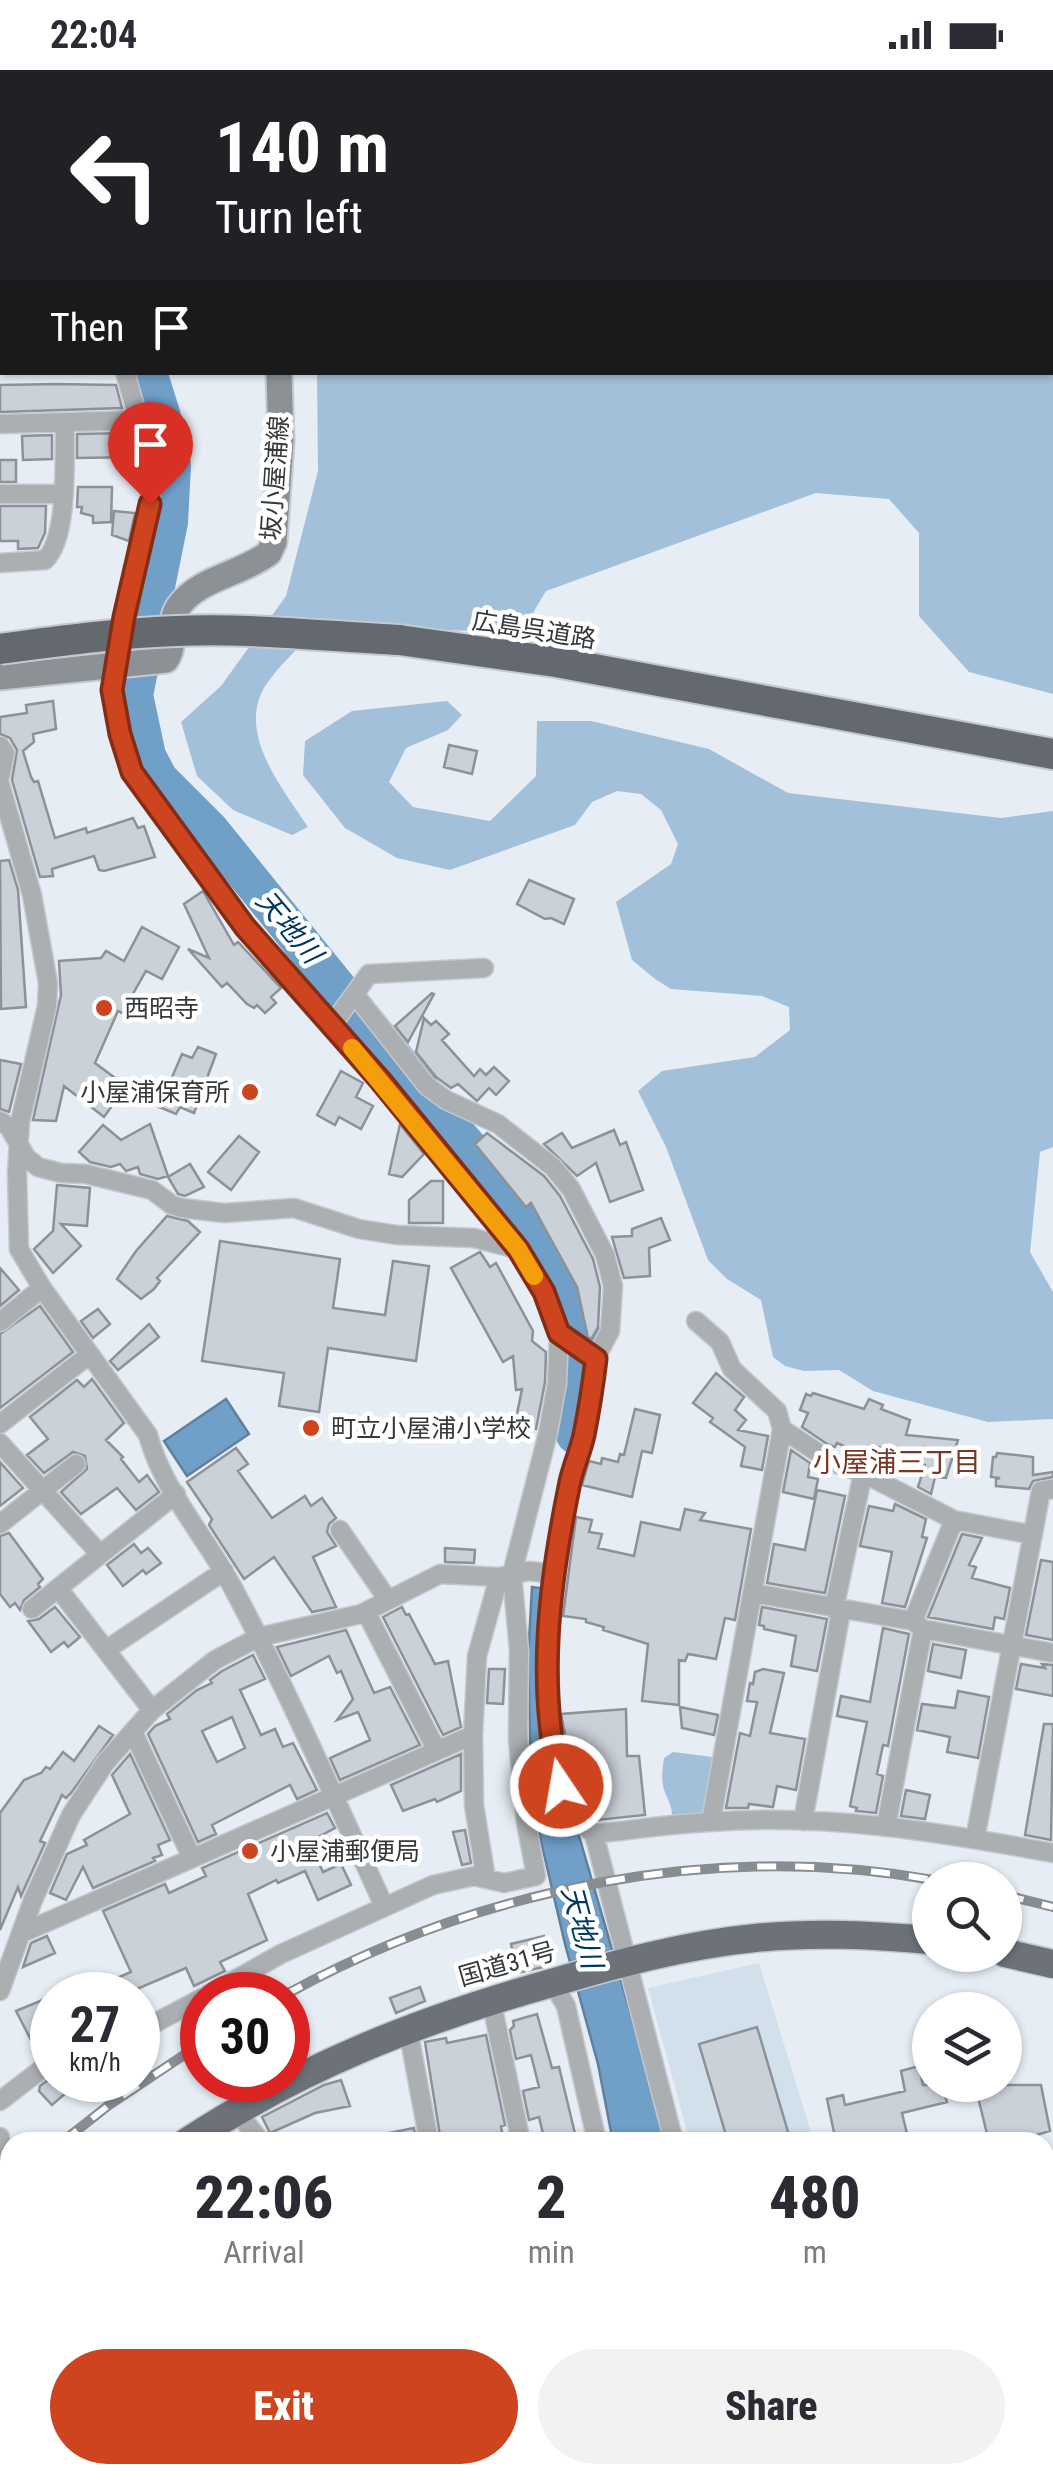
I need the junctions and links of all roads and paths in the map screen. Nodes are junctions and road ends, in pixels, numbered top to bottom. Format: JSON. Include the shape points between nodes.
{"nodes":[{"id":1,"x":125,"y":375,"type":"edge"},
{"id":2,"x":278,"y":375,"type":"edge"},
{"id":3,"x":142,"y":420,"type":"junction"},
{"id":4,"x":0,"y":424,"type":"edge"},
{"id":5,"x":65,"y":424,"type":"junction"},
{"id":6,"x":0,"y":494,"type":"edge"},
{"id":7,"x":64,"y":494,"type":"junction"},
{"id":8,"x":0,"y":563,"type":"edge"},
{"id":9,"x":0,"y":649,"type":"edge"},
{"id":10,"x":122,"y":666,"type":"junction"},
{"id":11,"x":0,"y":678,"type":"edge"},
{"id":12,"x":0,"y":746,"type":"edge"},
{"id":13,"x":1053,"y":754,"type":"edge"},
{"id":14,"x":1,"y":789,"type":"edge"},
{"id":15,"x":484,"y":968,"type":"dead end"},
{"id":16,"x":356,"y":996,"type":"junction"},
{"id":17,"x":332,"y":1024,"type":"junction"},
{"id":18,"x":0,"y":1121,"type":"edge"},
{"id":19,"x":20,"y":1144,"type":"junction"},
{"id":20,"x":518,"y":1249,"type":"junction"},
{"id":21,"x":42,"y":1288,"type":"junction"},
{"id":22,"x":696,"y":1321,"type":"dead end"},
{"id":23,"x":0,"y":1322,"type":"edge"},
{"id":24,"x":564,"y":1336,"type":"junction"},
{"id":25,"x":89,"y":1354,"type":"junction"},
{"id":26,"x":596,"y":1359,"type":"junction"},
{"id":27,"x":1,"y":1422,"type":"edge"},
{"id":28,"x":782,"y":1429,"type":"junction"},
{"id":29,"x":0,"y":1443,"type":"edge"},
{"id":30,"x":76,"y":1464,"type":"dead end"},
{"id":31,"x":863,"y":1473,"type":"junction"},
{"id":32,"x":1053,"y":1488,"type":"edge"},
{"id":33,"x":44,"y":1489,"type":"junction"},
{"id":34,"x":176,"y":1494,"type":"junction"},
{"id":35,"x":954,"y":1520,"type":"junction"},
{"id":36,"x":0,"y":1524,"type":"edge"},
{"id":37,"x":340,"y":1530,"type":"dead end"},
{"id":38,"x":1033,"y":1535,"type":"junction"},
{"id":39,"x":99,"y":1553,"type":"junction"},
{"id":40,"x":224,"y":1570,"type":"junction"},
{"id":41,"x":513,"y":1574,"type":"junction"},
{"id":42,"x":554,"y":1574,"type":"junction"},
{"id":43,"x":58,"y":1588,"type":"junction"},
{"id":44,"x":753,"y":1593,"type":"junction"},
{"id":45,"x":388,"y":1600,"type":"junction"},
{"id":46,"x":32,"y":1609,"type":"dead end"},
{"id":47,"x":837,"y":1610,"type":"junction"},
{"id":48,"x":366,"y":1612,"type":"junction"},
{"id":49,"x":918,"y":1625,"type":"junction"},
{"id":50,"x":259,"y":1637,"type":"junction"},
{"id":51,"x":1011,"y":1646,"type":"junction"},
{"id":52,"x":106,"y":1650,"type":"junction"},
{"id":53,"x":1053,"y":1653,"type":"edge"},
{"id":54,"x":152,"y":1710,"type":"junction"},
{"id":55,"x":133,"y":1732,"type":"junction"},
{"id":56,"x":473,"y":1735,"type":"junction"},
{"id":57,"x":438,"y":1751,"type":"junction"},
{"id":58,"x":334,"y":1797,"type":"junction"},
{"id":59,"x":803,"y":1821,"type":"junction"},
{"id":60,"x":711,"y":1822,"type":"junction"},
{"id":61,"x":886,"y":1827,"type":"junction"},
{"id":62,"x":594,"y":1834,"type":"junction"},
{"id":63,"x":975,"y":1838,"type":"junction"},
{"id":64,"x":1053,"y":1853,"type":"edge"},
{"id":65,"x":192,"y":1858,"type":"junction"},
{"id":66,"x":486,"y":1879,"type":"junction"},
{"id":67,"x":384,"y":1906,"type":"junction"},
{"id":68,"x":22,"y":1933,"type":"junction"},
{"id":69,"x":912,"y":1938,"type":"edge"},
{"id":70,"x":1022,"y":1957,"type":"edge"},
{"id":71,"x":625,"y":1960,"type":"junction"},
{"id":72,"x":1053,"y":1964,"type":"edge"},
{"id":73,"x":249,"y":1972,"type":"edge"},
{"id":74,"x":562,"y":1980,"type":"junction"},
{"id":75,"x":0,"y":1991,"type":"edge"},
{"id":76,"x":491,"y":2000,"type":"junction"},
{"id":77,"x":408,"y":2028,"type":"junction"},
{"id":78,"x":30,"y":2078,"type":"edge"},
{"id":79,"x":0,"y":2101,"type":"edge"},
{"id":80,"x":236,"y":2110,"type":"junction"},
{"id":81,"x":202,"y":2132,"type":"edge"},
{"id":82,"x":253,"y":2132,"type":"edge"},
{"id":83,"x":428,"y":2132,"type":"edge"},
{"id":84,"x":519,"y":2132,"type":"edge"},
{"id":85,"x":595,"y":2132,"type":"edge"},
{"id":86,"x":671,"y":2132,"type":"edge"},
{"id":87,"x":0,"y":2137,"type":"edge"},
{"id":88,"x":0,"y":2158,"type":"edge"}],
"edges":[{"from":1,"to":3,"type":"street"},
{"from":2,"to":10,"type":"main road","name":"坂小屋浦線","via":[[280,442],[268,554],[191,592],[173,617],[166,660]]},
{"from":3,"to":5,"type":"street"},
{"from":3,"to":10,"type":"street","via":[[150,504],[124,617]]},
{"from":4,"to":5,"type":"street"},
{"from":5,"to":7,"type":"street"},
{"from":6,"to":7,"type":"street"},
{"from":7,"to":8,"type":"street","via":[[54,552],[45,560]]},
{"from":9,"to":13,"type":"highway","name":"広島呉道路","bridge":true,"via":[[177,631],[400,640],[556,662]]},
{"from":10,"to":11,"type":"main road","name":"坂小屋浦線"},
{"from":10,"to":17,"type":"street","via":[[112,690],[132,772],[245,927]]},
{"from":12,"to":14,"type":"street"},
{"from":14,"to":19,"type":"street","via":[[32,895],[48,983]]},
{"from":15,"to":16,"type":"street","via":[[370,974]]},
{"from":16,"to":17,"type":"street"},
{"from":16,"to":26,"type":"street","via":[[427,1086],[513,1135],[571,1189],[613,1286],[610,1331]]},
{"from":17,"to":20,"type":"street"},
{"from":18,"to":19,"type":"street"},
{"from":19,"to":20,"type":"street","via":[[38,1167],[152,1190],[182,1208],[294,1208],[397,1236],[474,1238]]},
{"from":19,"to":21,"type":"street","via":[[19,1250]]},
{"from":20,"to":24,"type":"street"},
{"from":21,"to":23,"type":"street"},
{"from":21,"to":25,"type":"street"},
{"from":22,"to":28,"type":"street","via":[[720,1342],[732,1369],[778,1411]]},
{"from":24,"to":26,"type":"street"},
{"from":24,"to":41,"type":"street"},
{"from":25,"to":27,"type":"street"},
{"from":25,"to":34,"type":"street","via":[[148,1435]]},
{"from":26,"to":42,"type":"street"},
{"from":28,"to":31,"type":"street","via":[[832,1462]]},
{"from":28,"to":44,"type":"street"},
{"from":29,"to":33,"type":"street"},
{"from":30,"to":33,"type":"street"},
{"from":31,"to":35,"type":"street"},
{"from":31,"to":47,"type":"street"},
{"from":32,"to":38,"type":"street","via":[[1041,1491]]},
{"from":33,"to":36,"type":"street"},
{"from":33,"to":39,"type":"street"},
{"from":34,"to":39,"type":"street"},
{"from":34,"to":40,"type":"street"},
{"from":35,"to":38,"type":"street"},
{"from":35,"to":49,"type":"street"},
{"from":37,"to":45,"type":"street"},
{"from":38,"to":51,"type":"street"},
{"from":39,"to":43,"type":"street"},
{"from":40,"to":50,"type":"street"},
{"from":40,"to":52,"type":"street"},
{"from":41,"to":42,"type":"street"},
{"from":41,"to":45,"type":"street","via":[[440,1574]]},
{"from":41,"to":56,"type":"street","via":[[477,1656]]},
{"from":41,"to":66,"type":"street","via":[[518,1740],[536,1876],[504,1884]]},
{"from":42,"to":62,"type":"street","via":[[548,1716],[568,1811]]},
{"from":43,"to":46,"type":"street"},
{"from":43,"to":52,"type":"street"},
{"from":44,"to":47,"type":"street"},
{"from":44,"to":60,"type":"street"},
{"from":45,"to":48,"type":"street"},
{"from":47,"to":49,"type":"street"},
{"from":47,"to":59,"type":"street"},
{"from":48,"to":50,"type":"street"},
{"from":48,"to":57,"type":"street"},
{"from":49,"to":51,"type":"street"},
{"from":49,"to":61,"type":"street"},
{"from":50,"to":54,"type":"street","via":[[215,1660]]},
{"from":50,"to":58,"type":"street"},
{"from":51,"to":53,"type":"street"},
{"from":51,"to":63,"type":"street"},
{"from":52,"to":54,"type":"street"},
{"from":54,"to":55,"type":"street"},
{"from":55,"to":65,"type":"street"},
{"from":55,"to":68,"type":"street","via":[[71,1815]]},
{"from":56,"to":57,"type":"street"},
{"from":56,"to":66,"type":"street","via":[[474,1805]]},
{"from":57,"to":58,"type":"street"},
{"from":58,"to":65,"type":"street"},
{"from":58,"to":67,"type":"street"},
{"from":59,"to":60,"type":"street"},
{"from":59,"to":61,"type":"street"},
{"from":60,"to":62,"type":"street"},
{"from":61,"to":63,"type":"street"},
{"from":62,"to":71,"type":"street"},
{"from":63,"to":64,"type":"street"},
{"from":65,"to":68,"type":"street"},
{"from":66,"to":67,"type":"street","via":[[433,1886]]},
{"from":67,"to":73,"type":"street"},
{"from":68,"to":75,"type":"street"},
{"from":69,"to":71,"type":"highway","name":"国道31号","via":[[854,1933],[754,1938]]},
{"from":70,"to":72,"type":"highway"},
{"from":71,"to":74,"type":"highway","name":"国道31号"},
{"from":71,"to":86,"type":"street"},
{"from":74,"to":76,"type":"highway","name":"国道31号"},
{"from":74,"to":85,"type":"street"},
{"from":76,"to":77,"type":"highway","name":"国道31号"},
{"from":76,"to":84,"type":"street"},
{"from":77,"to":80,"type":"highway","name":"国道31号"},
{"from":77,"to":83,"type":"street"},
{"from":78,"to":79,"type":"street"},
{"from":80,"to":81,"type":"highway","name":"国道31号"},
{"from":80,"to":82,"type":"street"},
{"from":87,"to":88,"type":"street"}]}
